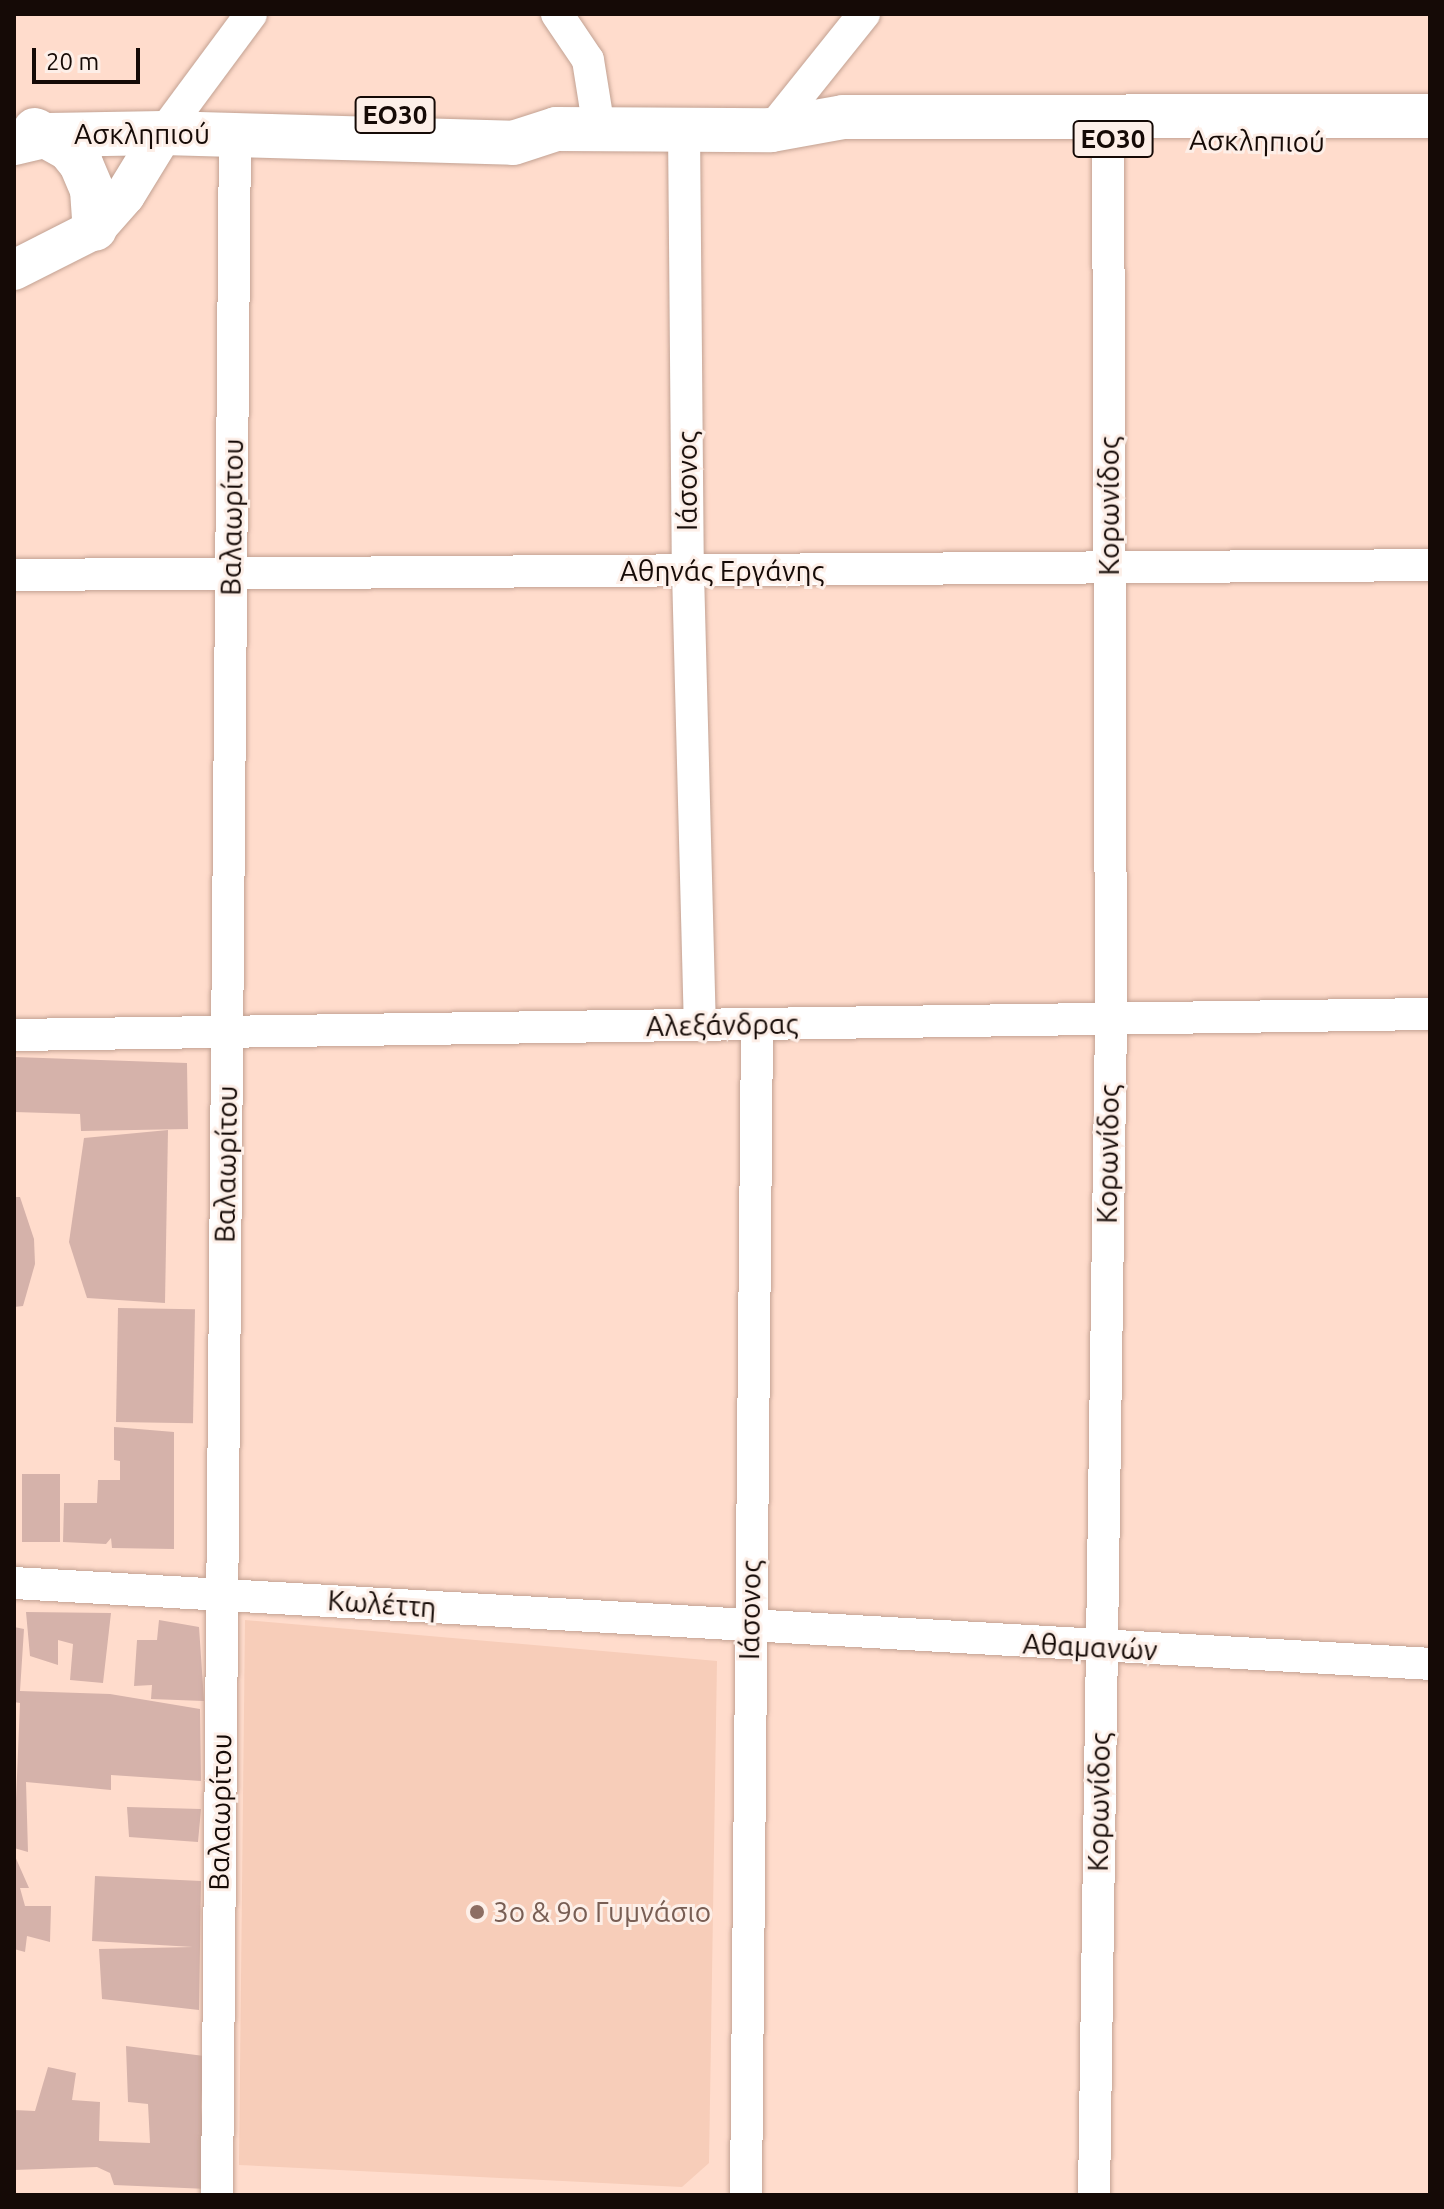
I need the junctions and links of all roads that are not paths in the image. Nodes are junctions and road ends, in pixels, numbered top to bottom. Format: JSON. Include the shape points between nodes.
{"nodes":[{"id":1,"x":251,"y":14,"type":"edge"},
{"id":2,"x":557,"y":14,"type":"edge"},
{"id":3,"x":864,"y":14,"type":"edge"},
{"id":4,"x":1430,"y":116,"type":"edge"},
{"id":5,"x":1108,"y":126,"type":"junction"},
{"id":6,"x":599,"y":129,"type":"junction"},
{"id":7,"x":684,"y":129,"type":"junction"},
{"id":8,"x":785,"y":129,"type":"junction"},
{"id":9,"x":26,"y":133,"type":"edge"},
{"id":10,"x":163,"y":133,"type":"junction"},
{"id":11,"x":235,"y":134,"type":"junction"},
{"id":12,"x":1430,"y":143,"type":"edge"},
{"id":13,"x":95,"y":229,"type":"junction"},
{"id":14,"x":14,"y":270,"type":"edge"},
{"id":15,"x":1430,"y":565,"type":"edge"},
{"id":16,"x":1109,"y":568,"type":"junction"},
{"id":17,"x":688,"y":572,"type":"junction"},
{"id":18,"x":14,"y":575,"type":"edge"},
{"id":19,"x":231,"y":575,"type":"junction"},
{"id":20,"x":1430,"y":1014,"type":"edge"},
{"id":21,"x":1111,"y":1019,"type":"junction"},
{"id":22,"x":757,"y":1024,"type":"junction"},
{"id":23,"x":700,"y":1025,"type":"junction"},
{"id":24,"x":227,"y":1032,"type":"junction"},
{"id":25,"x":14,"y":1035,"type":"edge"},
{"id":26,"x":14,"y":1583,"type":"edge"},
{"id":27,"x":222,"y":1593,"type":"junction"},
{"id":28,"x":749,"y":1629,"type":"junction"},
{"id":29,"x":1101,"y":1647,"type":"junction"},
{"id":30,"x":1430,"y":1664,"type":"edge"},
{"id":31,"x":217,"y":2195,"type":"edge"},
{"id":32,"x":746,"y":2195,"type":"edge"},
{"id":33,"x":1094,"y":2195,"type":"edge"}],
"edges":[{"from":1,"to":10,"type":"street"},
{"from":2,"to":6,"type":"street","via":[[588,60]]},
{"from":3,"to":8,"type":"street"},
{"from":4,"to":5,"type":"main road","name":"Ασκληπιού","number":"ΕΟ30"},
{"from":5,"to":8,"type":"main road","name":"Ασκληπιού","number":"ΕΟ30","via":[[845,142]]},
{"from":5,"to":12,"type":"main road","name":"Ασκληπιού","number":"ΕΟ30"},
{"from":5,"to":16,"type":"street","name":"Κορωνίδος"},
{"from":6,"to":7,"type":"main road","name":"Ασκληπιού","number":"ΕΟ30"},
{"from":6,"to":11,"type":"main road","name":"Ασκληπιού","number":"ΕΟ30","via":[[556,129],[513,143],[282,141]]},
{"from":7,"to":8,"type":"main road","name":"Ασκληπιού","number":"ΕΟ30"},
{"from":7,"to":17,"type":"street","name":"Ιάσονος"},
{"from":9,"to":10,"type":"main road","name":"Ασκληπιού","number":"ΕΟ30"},
{"from":9,"to":13,"type":"main road","via":[[81,164],[92,190]]},
{"from":10,"to":11,"type":"main road","name":"Ασκληπιού","number":"ΕΟ30"},
{"from":10,"to":13,"type":"street","via":[[125,195]]},
{"from":11,"to":19,"type":"street","name":"Βαλαωρίτου"},
{"from":13,"to":14,"type":"street"},
{"from":15,"to":16,"type":"street","name":"Αθηνάς Εργάνης"},
{"from":16,"to":17,"type":"street","name":"Αθηνάς Εργάνης"},
{"from":16,"to":21,"type":"street","name":"Κορωνίδος"},
{"from":17,"to":19,"type":"street","name":"Αθηνάς Εργάνης"},
{"from":17,"to":23,"type":"street","name":"Ιάσονος"},
{"from":18,"to":19,"type":"street","name":"Αθηνάς Εργάνης"},
{"from":19,"to":24,"type":"street","name":"Βαλαωρίτου"},
{"from":20,"to":21,"type":"street","name":"Αλεξάνδρας"},
{"from":21,"to":22,"type":"street","name":"Αλεξάνδρας"},
{"from":21,"to":29,"type":"street","name":"Κορωνίδος"},
{"from":22,"to":23,"type":"street","name":"Αλεξάνδρας"},
{"from":22,"to":28,"type":"street","name":"Ιάσονος"},
{"from":23,"to":24,"type":"street","name":"Αλεξάνδρας"},
{"from":24,"to":25,"type":"street","name":"Αλεξάνδρας"},
{"from":24,"to":27,"type":"street","name":"Βαλαωρίτου"},
{"from":26,"to":27,"type":"street","name":"Κωλέττη"},
{"from":27,"to":28,"type":"street","name":"Κωλέττη"},
{"from":27,"to":31,"type":"street","name":"Βαλαωρίτου"},
{"from":28,"to":29,"type":"street","name":"Αθαμανών"},
{"from":28,"to":32,"type":"street","name":"Ιάσονος"},
{"from":29,"to":30,"type":"street","name":"Αθαμανών"},
{"from":29,"to":33,"type":"street","name":"Κορωνίδος"}]}
